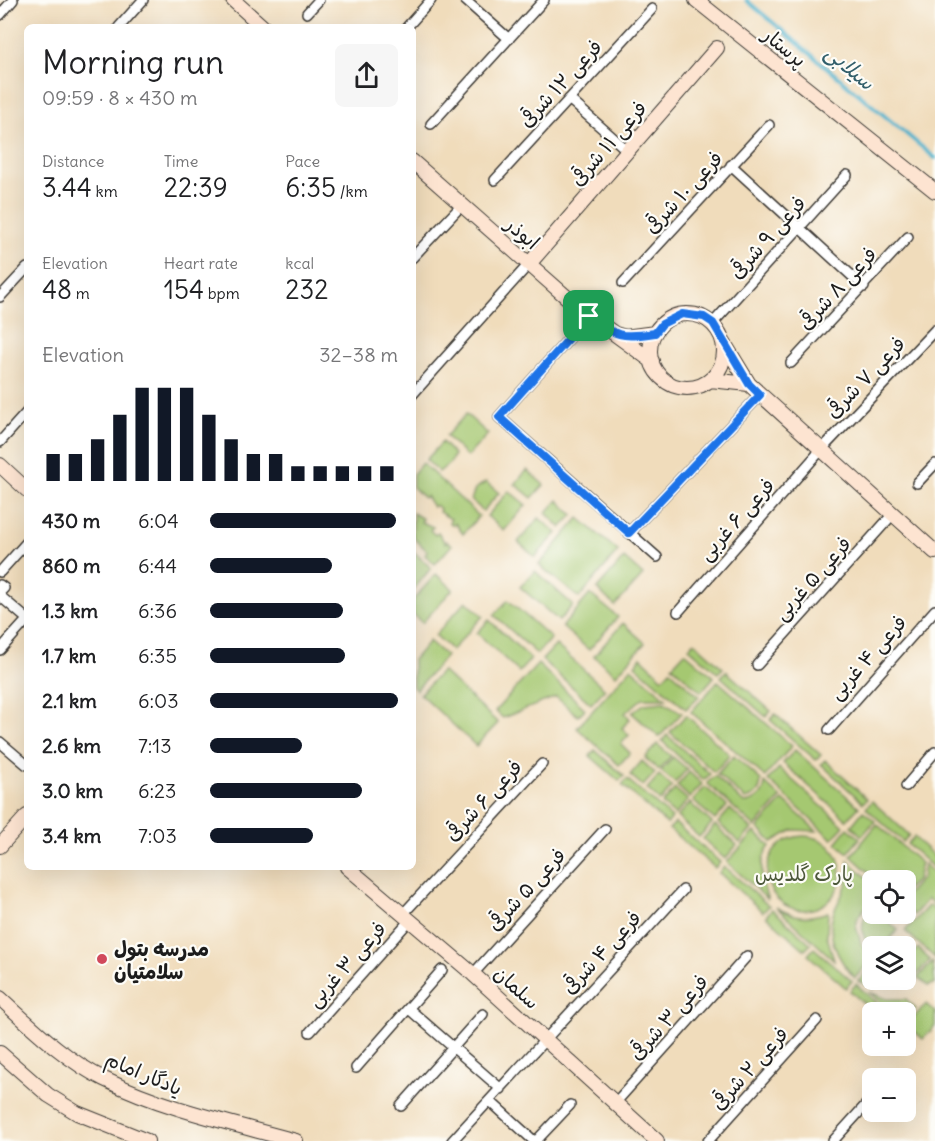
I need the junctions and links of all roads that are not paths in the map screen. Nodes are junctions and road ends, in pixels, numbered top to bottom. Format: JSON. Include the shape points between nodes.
{"nodes":[{"id":1,"x":13,"y":0,"type":"edge"},
{"id":2,"x":143,"y":0,"type":"edge"},
{"id":3,"x":233,"y":0,"type":"edge"},
{"id":4,"x":319,"y":0,"type":"edge"},
{"id":5,"x":431,"y":0,"type":"edge"},
{"id":6,"x":465,"y":0,"type":"edge"},
{"id":7,"x":544,"y":0,"type":"edge"},
{"id":8,"x":696,"y":0,"type":"edge"},
{"id":9,"x":652,"y":9,"type":"dead end"},
{"id":10,"x":307,"y":13,"type":"dead end"},
{"id":11,"x":0,"y":15,"type":"edge"},
{"id":12,"x":122,"y":24,"type":"edge"},
{"id":13,"x":255,"y":24,"type":"edge"},
{"id":14,"x":410,"y":24,"type":"edge"},
{"id":15,"x":509,"y":39,"type":"junction"},
{"id":16,"x":717,"y":48,"type":"dead end"},
{"id":17,"x":569,"y":99,"type":"junction"},
{"id":18,"x":431,"y":124,"type":"dead end"},
{"id":19,"x":769,"y":125,"type":"dead end"},
{"id":20,"x":628,"y":151,"type":"junction"},
{"id":21,"x":416,"y":165,"type":"edge"},
{"id":22,"x":731,"y":165,"type":"junction"},
{"id":23,"x":847,"y":175,"type":"dead end"},
{"id":24,"x":495,"y":180,"type":"dead end"},
{"id":25,"x":935,"y":191,"type":"edge"},
{"id":26,"x":462,"y":205,"type":"junction"},
{"id":27,"x":799,"y":228,"type":"junction"},
{"id":28,"x":908,"y":237,"type":"dead end"},
{"id":29,"x":416,"y":254,"type":"edge"},
{"id":30,"x":529,"y":264,"type":"junction"},
{"id":31,"x":24,"y":271,"type":"edge"},
{"id":32,"x":623,"y":283,"type":"dead end"},
{"id":33,"x":864,"y":287,"type":"junction"},
{"id":34,"x":0,"y":297,"type":"edge"},
{"id":35,"x":589,"y":316,"type":"junction"},
{"id":36,"x":713,"y":323,"type":"junction"},
{"id":37,"x":935,"y":330,"type":"edge"},
{"id":38,"x":610,"y":332,"type":"junction"},
{"id":39,"x":655,"y":333,"type":"junction"},
{"id":40,"x":724,"y":343,"type":"junction"},
{"id":41,"x":652,"y":361,"type":"junction"},
{"id":42,"x":791,"y":363,"type":"dead end"},
{"id":43,"x":710,"y":380,"type":"junction"},
{"id":44,"x":749,"y":384,"type":"junction"},
{"id":45,"x":416,"y":391,"type":"edge"},
{"id":46,"x":760,"y":395,"type":"junction"},
{"id":47,"x":24,"y":415,"type":"edge"},
{"id":48,"x":0,"y":442,"type":"edge"},
{"id":49,"x":821,"y":450,"type":"junction"},
{"id":50,"x":935,"y":464,"type":"edge"},
{"id":51,"x":0,"y":465,"type":"edge"},
{"id":52,"x":917,"y":483,"type":"dead end"},
{"id":53,"x":24,"y":487,"type":"edge"},
{"id":54,"x":893,"y":514,"type":"junction"},
{"id":55,"x":629,"y":533,"type":"junction"},
{"id":56,"x":24,"y":545,"type":"edge"},
{"id":57,"x":935,"y":552,"type":"edge"},
{"id":58,"x":657,"y":557,"type":"dead end"},
{"id":59,"x":0,"y":572,"type":"edge"},
{"id":60,"x":0,"y":585,"type":"edge"},
{"id":61,"x":0,"y":594,"type":"edge"},
{"id":62,"x":935,"y":610,"type":"edge"},
{"id":63,"x":678,"y":612,"type":"dead end"},
{"id":64,"x":24,"y":617,"type":"edge"},
{"id":65,"x":24,"y":623,"type":"edge"},
{"id":66,"x":0,"y":650,"type":"edge"},
{"id":67,"x":757,"y":665,"type":"dead end"},
{"id":68,"x":829,"y":730,"type":"dead end"},
{"id":69,"x":0,"y":742,"type":"edge"},
{"id":70,"x":935,"y":752,"type":"edge"},
{"id":71,"x":24,"y":762,"type":"edge"},
{"id":72,"x":542,"y":764,"type":"dead end"},
{"id":73,"x":906,"y":786,"type":"dead end"},
{"id":74,"x":24,"y":819,"type":"edge"},
{"id":75,"x":605,"y":829,"type":"dead end"},
{"id":76,"x":0,"y":846,"type":"edge"},
{"id":77,"x":351,"y":870,"type":"edge"},
{"id":78,"x":683,"y":890,"type":"dead end"},
{"id":79,"x":406,"y":917,"type":"junction"},
{"id":80,"x":747,"y":956,"type":"dead end"},
{"id":81,"x":442,"y":970,"type":"dead end"},
{"id":82,"x":473,"y":974,"type":"junction"},
{"id":83,"x":0,"y":998,"type":"edge"},
{"id":84,"x":409,"y":1009,"type":"junction"},
{"id":85,"x":18,"y":1014,"type":"junction"},
{"id":86,"x":483,"y":1014,"type":"dead end"},
{"id":87,"x":0,"y":1015,"type":"edge"},
{"id":88,"x":818,"y":1020,"type":"dead end"},
{"id":89,"x":310,"y":1032,"type":"dead end"},
{"id":90,"x":545,"y":1038,"type":"junction"},
{"id":91,"x":453,"y":1046,"type":"junction"},
{"id":92,"x":0,"y":1053,"type":"edge"},
{"id":93,"x":356,"y":1068,"type":"dead end"},
{"id":94,"x":501,"y":1089,"type":"junction"},
{"id":95,"x":490,"y":1101,"type":"junction"},
{"id":96,"x":616,"y":1102,"type":"junction"},
{"id":97,"x":570,"y":1105,"type":"dead end"},
{"id":98,"x":401,"y":1106,"type":"dead end"},
{"id":99,"x":862,"y":1109,"type":"edge"},
{"id":100,"x":147,"y":1141,"type":"edge"},
{"id":101,"x":296,"y":1141,"type":"edge"},
{"id":102,"x":452,"y":1141,"type":"edge"},
{"id":103,"x":535,"y":1141,"type":"edge"},
{"id":104,"x":657,"y":1141,"type":"edge"},
{"id":105,"x":708,"y":1141,"type":"edge"},
{"id":106,"x":833,"y":1141,"type":"edge"}],
"edges":[{"from":1,"to":11,"type":"street"},
{"from":2,"to":12,"type":"street"},
{"from":3,"to":13,"type":"street"},
{"from":4,"to":10,"type":"street"},
{"from":5,"to":14,"type":"street"},
{"from":6,"to":15,"type":"street"},
{"from":7,"to":15,"type":"street"},
{"from":8,"to":25,"type":"street","name":"پرستار"},
{"from":9,"to":17,"type":"street","name":"فرعی ۱۲ شرقی"},
{"from":15,"to":18,"type":"street"},
{"from":16,"to":20,"type":"street","name":"فرعی ۱۱ شرقی"},
{"from":17,"to":20,"type":"street"},
{"from":17,"to":24,"type":"street","name":"فرعی ۱۲ شرقی"},
{"from":19,"to":22,"type":"street","name":"فرعی ۱۰ شرقی"},
{"from":20,"to":30,"type":"street","name":"فرعی ۱۱ شرقی"},
{"from":21,"to":26,"type":"street","name":"ابوذر"},
{"from":22,"to":27,"type":"street"},
{"from":22,"to":32,"type":"street","name":"فرعی ۱۰ شرقی"},
{"from":23,"to":27,"type":"street","name":"فرعی ۹ شرقی"},
{"from":26,"to":29,"type":"street"},
{"from":26,"to":30,"type":"street","name":"ابوذر"},
{"from":27,"to":33,"type":"street"},
{"from":27,"to":36,"type":"street","name":"فرعی ۹ شرقی"},
{"from":28,"to":33,"type":"street","name":"فرعی ۸ شرقی"},
{"from":30,"to":35,"type":"street","name":"ابوذر"},
{"from":30,"to":45,"type":"street"},
{"from":31,"to":34,"type":"street"},
{"from":33,"to":42,"type":"street","name":"فرعی ۸ شرقی"},
{"from":35,"to":38,"type":"street","name":"ابوذر"},
{"from":35,"to":55,"type":"street","via":[[499,417]]},
{"from":36,"to":39,"type":"street","via":[[704,317],[682,314],[662,324]]},
{"from":36,"to":40,"type":"street"},
{"from":37,"to":49,"type":"street","name":"فرعی ۷ شرقی"},
{"from":38,"to":39,"type":"street","via":[[625,337]]},
{"from":38,"to":41,"type":"street","name":"ابوذر"},
{"from":39,"to":41,"type":"street","via":[[651,342]]},
{"from":40,"to":43,"type":"street","via":[[722,363]]},
{"from":40,"to":44,"type":"street"},
{"from":41,"to":43,"type":"street","via":[[665,381],[676,386],[694,387]]},
{"from":43,"to":44,"type":"street"},
{"from":44,"to":46,"type":"street"},
{"from":46,"to":49,"type":"street"},
{"from":46,"to":55,"type":"street"},
{"from":47,"to":48,"type":"street"},
{"from":49,"to":54,"type":"street"},
{"from":49,"to":63,"type":"street","name":"فرعی ۶ غربی"},
{"from":50,"to":52,"type":"street"},
{"from":51,"to":53,"type":"street"},
{"from":54,"to":57,"type":"street"},
{"from":54,"to":67,"type":"street","name":"فرعی ۵ غربی"},
{"from":55,"to":58,"type":"street"},
{"from":56,"to":59,"type":"street"},
{"from":60,"to":61,"type":"street","via":[[4,588]]},
{"from":61,"to":64,"type":"street"},
{"from":62,"to":68,"type":"street","name":"فرعی ۴ غربی"},
{"from":65,"to":66,"type":"street"},
{"from":69,"to":71,"type":"street"},
{"from":70,"to":73,"type":"street"},
{"from":72,"to":79,"type":"street","name":"فرعی ۶ شرقی"},
{"from":74,"to":76,"type":"street"},
{"from":75,"to":82,"type":"street","name":"فرعی ۵ شرقی"},
{"from":77,"to":79,"type":"street","name":"سلمان"},
{"from":78,"to":90,"type":"street","name":"فرعی ۴ شرقی"},
{"from":79,"to":82,"type":"street","name":"سلمان"},
{"from":79,"to":89,"type":"street","name":"فرعی ۳ غربی"},
{"from":80,"to":96,"type":"street","name":"فرعی ۳ شرقی"},
{"from":81,"to":84,"type":"street"},
{"from":82,"to":90,"type":"street","name":"سلمان"},
{"from":83,"to":85,"type":"street","name":"یادگار امام"},
{"from":84,"to":91,"type":"street"},
{"from":84,"to":93,"type":"street"},
{"from":85,"to":87,"type":"street"},
{"from":85,"to":101,"type":"street","name":"یادگار امام","via":[[71,1059],[103,1079],[175,1108]]},
{"from":86,"to":91,"type":"street"},
{"from":88,"to":105,"type":"street","name":"فرعی ۲ شرقی"},
{"from":90,"to":94,"type":"street","name":"فرعی ۴ شرقی"},
{"from":90,"to":96,"type":"street","name":"سلمان"},
{"from":91,"to":94,"type":"street"},
{"from":91,"to":98,"type":"street"},
{"from":92,"to":100,"type":"street","via":[[48,1095],[77,1113]]},
{"from":94,"to":95,"type":"street","name":"فرعی ۴ شرقی"},
{"from":95,"to":102,"type":"street","name":"فرعی ۴ شرقی"},
{"from":95,"to":103,"type":"street"},
{"from":96,"to":104,"type":"street","name":"سلمان"},
{"from":97,"to":103,"type":"street"},
{"from":99,"to":106,"type":"street"}]}
